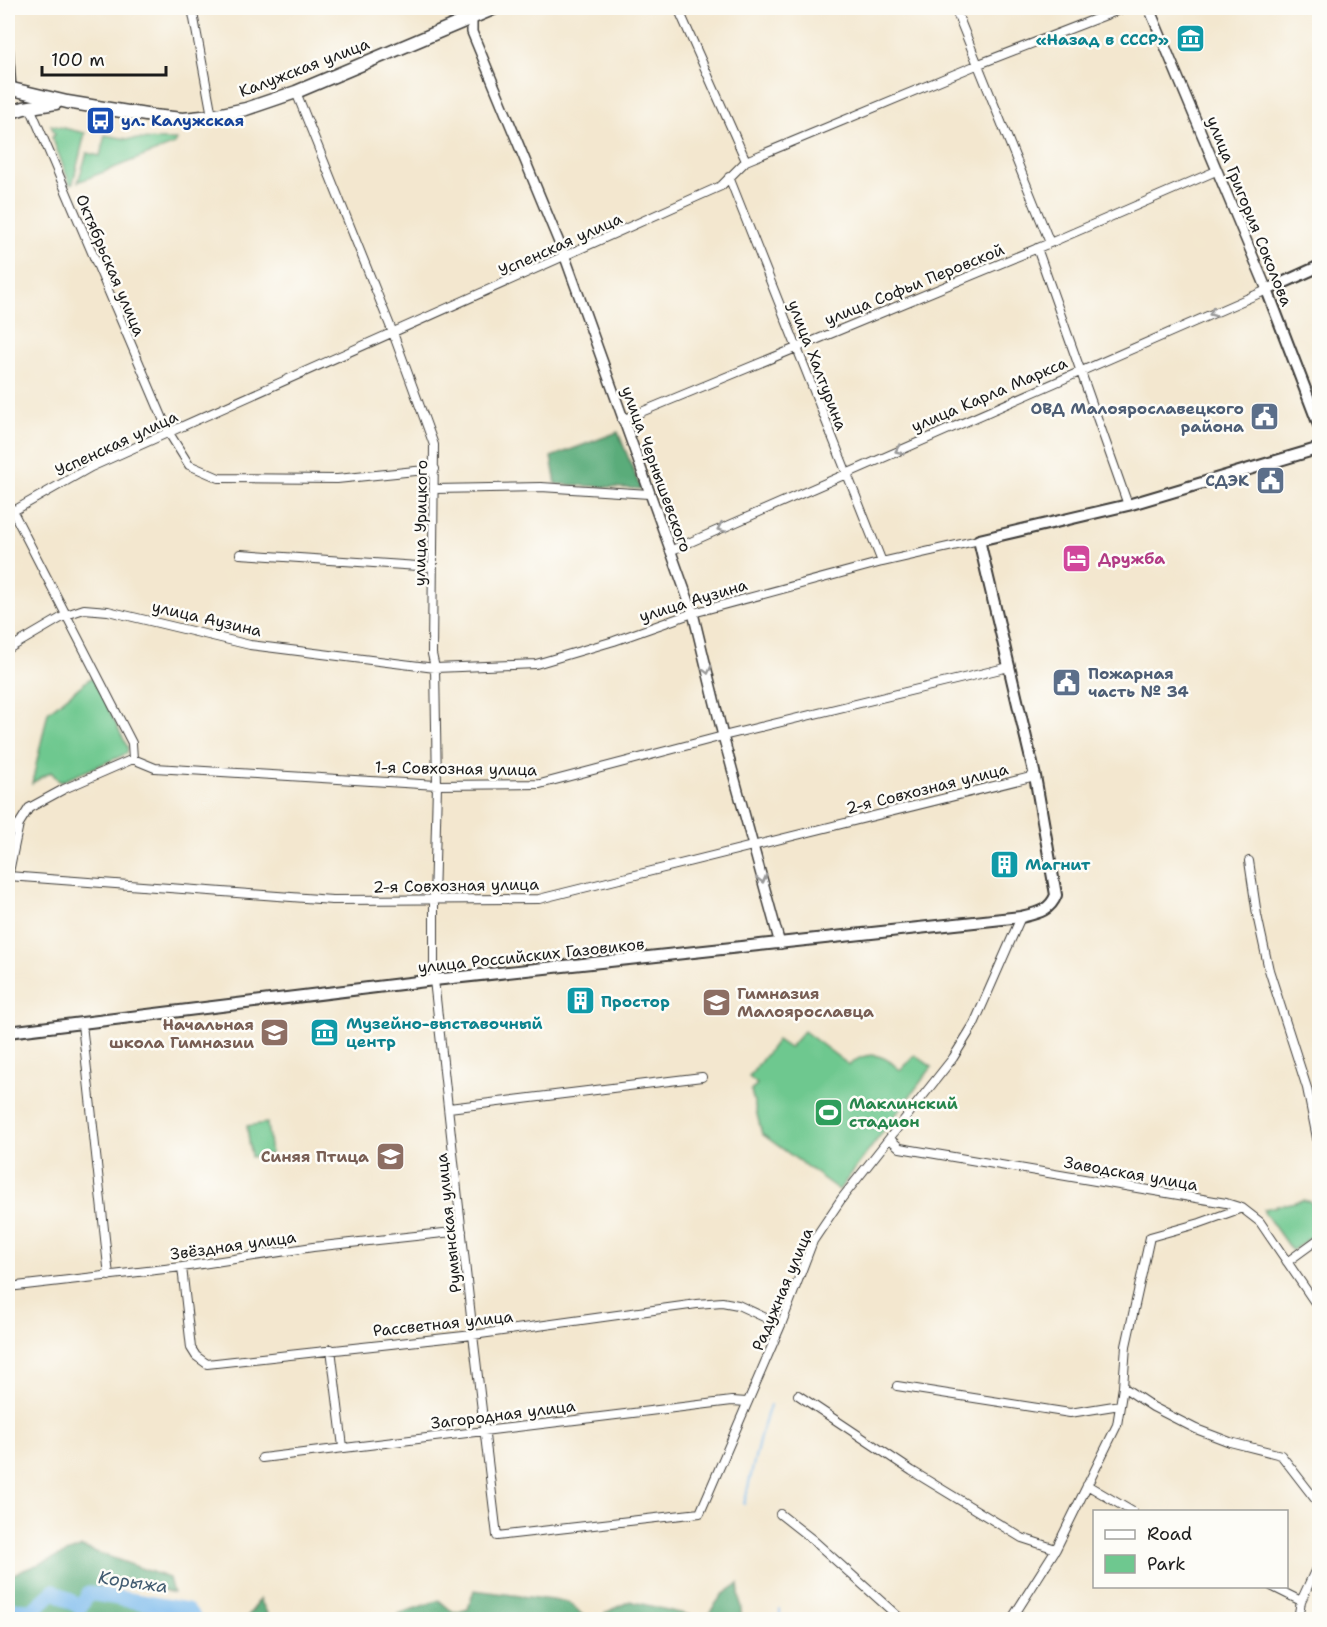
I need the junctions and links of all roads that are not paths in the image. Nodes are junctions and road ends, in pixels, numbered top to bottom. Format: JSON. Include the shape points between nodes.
{"nodes":[{"id":1,"x":192,"y":8,"type":"edge"},
{"id":2,"x":495,"y":8,"type":"edge"},
{"id":3,"x":678,"y":8,"type":"edge"},
{"id":4,"x":956,"y":8,"type":"edge"},
{"id":5,"x":1124,"y":8,"type":"edge"},
{"id":6,"x":1149,"y":8,"type":"edge"},
{"id":7,"x":472,"y":12,"type":"edge"},
{"id":8,"x":8,"y":48,"type":"edge"},
{"id":9,"x":979,"y":64,"type":"junction"},
{"id":10,"x":9,"y":90,"type":"edge"},
{"id":11,"x":296,"y":92,"type":"junction"},
{"id":12,"x":67,"y":102,"type":"junction"},
{"id":13,"x":30,"y":106,"type":"junction"},
{"id":14,"x":8,"y":113,"type":"edge"},
{"id":15,"x":212,"y":116,"type":"junction"},
{"id":16,"x":746,"y":161,"type":"junction"},
{"id":17,"x":1216,"y":171,"type":"junction"},
{"id":18,"x":729,"y":177,"type":"junction"},
{"id":19,"x":1050,"y":243,"type":"junction"},
{"id":20,"x":1037,"y":248,"type":"junction"},
{"id":21,"x":565,"y":257,"type":"junction"},
{"id":22,"x":1320,"y":266,"type":"edge"},
{"id":23,"x":1267,"y":290,"type":"junction"},
{"id":24,"x":393,"y":333,"type":"junction"},
{"id":25,"x":797,"y":347,"type":"junction"},
{"id":26,"x":1080,"y":371,"type":"junction"},
{"id":27,"x":622,"y":420,"type":"junction"},
{"id":28,"x":1320,"y":428,"type":"edge"},
{"id":29,"x":169,"y":433,"type":"junction"},
{"id":30,"x":1320,"y":448,"type":"edge"},
{"id":31,"x":435,"y":469,"type":"junction"},
{"id":32,"x":846,"y":473,"type":"junction"},
{"id":33,"x":435,"y":489,"type":"junction"},
{"id":34,"x":649,"y":494,"type":"junction"},
{"id":35,"x":8,"y":502,"type":"edge"},
{"id":36,"x":1128,"y":504,"type":"junction"},
{"id":37,"x":10,"y":513,"type":"edge"},
{"id":38,"x":979,"y":540,"type":"junction"},
{"id":39,"x":670,"y":551,"type":"junction"},
{"id":40,"x":240,"y":554,"type":"dead end"},
{"id":41,"x":882,"y":562,"type":"junction"},
{"id":42,"x":433,"y":567,"type":"junction"},
{"id":43,"x":693,"y":613,"type":"junction"},
{"id":44,"x":66,"y":615,"type":"junction"},
{"id":45,"x":8,"y":649,"type":"edge"},
{"id":46,"x":1009,"y":667,"type":"junction"},
{"id":47,"x":435,"y":668,"type":"junction"},
{"id":48,"x":723,"y":736,"type":"junction"},
{"id":49,"x":132,"y":759,"type":"junction"},
{"id":50,"x":1035,"y":776,"type":"junction"},
{"id":51,"x":437,"y":785,"type":"junction"},
{"id":52,"x":19,"y":824,"type":"junction"},
{"id":53,"x":8,"y":830,"type":"edge"},
{"id":54,"x":754,"y":845,"type":"junction"},
{"id":55,"x":1250,"y":861,"type":"dead end"},
{"id":56,"x":8,"y":877,"type":"edge"},
{"id":57,"x":434,"y":901,"type":"junction"},
{"id":58,"x":1021,"y":917,"type":"junction"},
{"id":59,"x":780,"y":944,"type":"junction"},
{"id":60,"x":434,"y":980,"type":"junction"},
{"id":61,"x":82,"y":1024,"type":"junction"},
{"id":62,"x":8,"y":1032,"type":"edge"},
{"id":63,"x":702,"y":1077,"type":"dead end"},
{"id":64,"x":449,"y":1108,"type":"junction"},
{"id":65,"x":890,"y":1139,"type":"junction"},
{"id":66,"x":1320,"y":1153,"type":"edge"},
{"id":67,"x":1242,"y":1208,"type":"junction"},
{"id":68,"x":462,"y":1231,"type":"junction"},
{"id":69,"x":1320,"y":1238,"type":"edge"},
{"id":70,"x":1287,"y":1262,"type":"junction"},
{"id":71,"x":182,"y":1267,"type":"junction"},
{"id":72,"x":109,"y":1276,"type":"junction"},
{"id":73,"x":8,"y":1287,"type":"edge"},
{"id":74,"x":1320,"y":1310,"type":"edge"},
{"id":75,"x":781,"y":1325,"type":"junction"},
{"id":76,"x":473,"y":1335,"type":"junction"},
{"id":77,"x":331,"y":1349,"type":"junction"},
{"id":78,"x":897,"y":1386,"type":"dead end"},
{"id":79,"x":1123,"y":1387,"type":"junction"},
{"id":80,"x":798,"y":1395,"type":"dead end"},
{"id":81,"x":747,"y":1402,"type":"junction"},
{"id":82,"x":1120,"y":1405,"type":"junction"},
{"id":83,"x":484,"y":1430,"type":"junction"},
{"id":84,"x":343,"y":1447,"type":"junction"},
{"id":85,"x":261,"y":1458,"type":"dead end"},
{"id":86,"x":1087,"y":1485,"type":"junction"},
{"id":87,"x":1320,"y":1502,"type":"edge"},
{"id":88,"x":1130,"y":1510,"type":"edge"},
{"id":89,"x":780,"y":1514,"type":"dead end"},
{"id":90,"x":497,"y":1536,"type":"joint"},
{"id":91,"x":1056,"y":1549,"type":"junction"},
{"id":92,"x":1320,"y":1560,"type":"edge"},
{"id":93,"x":1273,"y":1588,"type":"edge"},
{"id":94,"x":1301,"y":1601,"type":"junction"},
{"id":95,"x":902,"y":1620,"type":"edge"},
{"id":96,"x":1011,"y":1620,"type":"edge"},
{"id":97,"x":1295,"y":1620,"type":"edge"}],
"edges":[{"from":1,"to":15,"type":"street"},
{"from":2,"to":7,"type":"main road","name":"Калужская улица"},
{"from":3,"to":16,"type":"street"},
{"from":4,"to":9,"type":"street"},
{"from":5,"to":9,"type":"street","name":"Успенская улица"},
{"from":6,"to":17,"type":"street","name":"улица Григория Соколова"},
{"from":7,"to":11,"type":"main road","name":"Калужская улица"},
{"from":7,"to":21,"type":"street","name":"улица Чернышевского","via":[[472,32]]},
{"from":8,"to":10,"type":"street"},
{"from":9,"to":16,"type":"street","name":"Успенская улица"},
{"from":9,"to":19,"type":"street"},
{"from":10,"to":12,"type":"main road","name":"Калужская улица"},
{"from":11,"to":15,"type":"main road","name":"Калужская улица"},
{"from":11,"to":24,"type":"street","name":"улица Урицкого"},
{"from":12,"to":13,"type":"main road"},
{"from":12,"to":15,"type":"main road","name":"Калужская улица","via":[[183,119]]},
{"from":13,"to":14,"type":"main road"},
{"from":13,"to":29,"type":"street","name":"Октябрьская улица"},
{"from":16,"to":18,"type":"street","name":"Успенская улица"},
{"from":17,"to":19,"type":"street","name":"улица Софьи Перовской"},
{"from":17,"to":23,"type":"street","name":"улица Григория Соколова"},
{"from":18,"to":21,"type":"street","name":"Успенская улица","via":[[721,186]]},
{"from":18,"to":25,"type":"street","name":"улица Халтурина"},
{"from":19,"to":20,"type":"street","name":"улица Софьи Перовской"},
{"from":20,"to":25,"type":"street","name":"улица Софьи Перовской"},
{"from":20,"to":26,"type":"street"},
{"from":21,"to":24,"type":"street","name":"Успенская улица"},
{"from":21,"to":27,"type":"street","name":"улица Чернышевского"},
{"from":22,"to":23,"type":"main road","name":"улица Карла Маркса"},
{"from":23,"to":26,"type":"street","name":"улица Карла Маркса","one_way":true},
{"from":23,"to":28,"type":"main road","name":"улица Григория Соколова"},
{"from":24,"to":29,"type":"street","name":"Успенская улица"},
{"from":24,"to":31,"type":"street","name":"улица Урицкого","via":[[434,445]]},
{"from":25,"to":27,"type":"street","name":"улица Софьи Перовской"},
{"from":25,"to":32,"type":"street","name":"улица Халтурина"},
{"from":26,"to":32,"type":"street","name":"улица Карла Маркса","one_way":true},
{"from":26,"to":36,"type":"street"},
{"from":27,"to":34,"type":"street","name":"улица Чернышевского"},
{"from":29,"to":31,"type":"street","via":[[189,465],[219,478],[337,479]]},
{"from":29,"to":37,"type":"street","name":"Успенская улица","via":[[91,467]]},
{"from":30,"to":36,"type":"main road","name":"улица Аузина"},
{"from":31,"to":33,"type":"street","name":"улица Урицкого"},
{"from":32,"to":39,"type":"street","name":"улица Карла Маркса","one_way":true},
{"from":32,"to":41,"type":"street","name":"улица Халтурина"},
{"from":33,"to":34,"type":"street","via":[[541,487]]},
{"from":33,"to":42,"type":"street","name":"улица Урицкого"},
{"from":34,"to":39,"type":"street","name":"улица Чернышевского"},
{"from":35,"to":37,"type":"street"},
{"from":36,"to":38,"type":"main road","name":"улица Аузина"},
{"from":37,"to":44,"type":"street"},
{"from":38,"to":41,"type":"street","name":"улица Аузина"},
{"from":38,"to":46,"type":"main road"},
{"from":39,"to":43,"type":"street","name":"улица Чернышевского"},
{"from":40,"to":42,"type":"street"},
{"from":41,"to":43,"type":"street","name":"улица Аузина"},
{"from":42,"to":47,"type":"street","name":"улица Урицкого"},
{"from":43,"to":47,"type":"street","name":"улица Аузина","via":[[536,664]]},
{"from":43,"to":48,"type":"street","name":"улица Чернышевского","one_way":true},
{"from":44,"to":45,"type":"street"},
{"from":44,"to":47,"type":"street","name":"улица Аузина","via":[[84,609],[108,611],[250,645]]},
{"from":44,"to":49,"type":"street","via":[[132,743]]},
{"from":46,"to":48,"type":"street","name":"1-я Совхозная улица"},
{"from":46,"to":50,"type":"main road"},
{"from":47,"to":51,"type":"street","name":"улица Урицкого"},
{"from":48,"to":51,"type":"street","name":"1-я Совхозная улица","via":[[540,784]]},
{"from":48,"to":54,"type":"street","name":"улица Чернышевского"},
{"from":49,"to":51,"type":"street","name":"1-я Совхозная улица","via":[[155,768]]},
{"from":49,"to":52,"type":"street","via":[[28,808]]},
{"from":50,"to":54,"type":"street","name":"2-я Совхозная улица"},
{"from":50,"to":58,"type":"main road","name":"улица Российских Газовиков","via":[[1056,894],[1050,907]]},
{"from":51,"to":57,"type":"street","name":"улица Урицкого"},
{"from":52,"to":53,"type":"street"},
{"from":52,"to":56,"type":"street"},
{"from":54,"to":57,"type":"street","name":"2-я Совхозная улица","via":[[538,899]]},
{"from":54,"to":59,"type":"street","name":"улица Чернышевского","one_way":true},
{"from":55,"to":66,"type":"street","via":[[1269,970],[1307,1089]]},
{"from":56,"to":57,"type":"street","name":"2-я Совхозная улица","via":[[332,900]]},
{"from":57,"to":60,"type":"street","name":"улица Урицкого"},
{"from":58,"to":59,"type":"main road","name":"улица Российских Газовиков"},
{"from":58,"to":65,"type":"street","name":"Радужная улица","via":[[974,1024],[953,1058]]},
{"from":59,"to":60,"type":"main road","name":"улица Российских Газовиков"},
{"from":60,"to":61,"type":"main road","name":"улица Российских Газовиков"},
{"from":60,"to":64,"type":"street","name":"Румынская улица"},
{"from":61,"to":62,"type":"main road","name":"улица Российских Газовиков"},
{"from":61,"to":72,"type":"street"},
{"from":63,"to":64,"type":"street"},
{"from":64,"to":68,"type":"street","name":"Румынская улица"},
{"from":65,"to":67,"type":"street","name":"Заводская улица","via":[[900,1148]]},
{"from":65,"to":75,"type":"street","name":"Радужная улица","via":[[813,1240]]},
{"from":67,"to":70,"type":"street","name":"Заводская улица","via":[[1260,1222]]},
{"from":67,"to":79,"type":"street","via":[[1150,1237],[1126,1346]]},
{"from":68,"to":71,"type":"street","name":"Звёздная улица","via":[[313,1247]]},
{"from":68,"to":76,"type":"street","name":"Румынская улица"},
{"from":69,"to":70,"type":"street"},
{"from":70,"to":74,"type":"street","name":"Заводская улица"},
{"from":71,"to":72,"type":"street","name":"Звёздная улица"},
{"from":71,"to":77,"type":"street","name":"Рассветная улица","via":[[191,1348],[207,1364]]},
{"from":72,"to":73,"type":"street","name":"Звёздная улица"},
{"from":75,"to":76,"type":"street","name":"Рассветная улица","via":[[738,1305],[722,1302]]},
{"from":75,"to":81,"type":"street","name":"Радужная улица"},
{"from":76,"to":77,"type":"street","name":"Рассветная улица"},
{"from":76,"to":83,"type":"street","name":"Румынская улица"},
{"from":77,"to":84,"type":"street"},
{"from":78,"to":82,"type":"street","via":[[1070,1413]]},
{"from":79,"to":82,"type":"street"},
{"from":79,"to":87,"type":"street","via":[[1196,1429],[1281,1455]]},
{"from":80,"to":91,"type":"street","via":[[912,1472],[1022,1538]]},
{"from":81,"to":83,"type":"street","name":"Загородная улица"},
{"from":81,"to":90,"type":"street","name":"Радужная улица","via":[[700,1513]]},
{"from":82,"to":86,"type":"street","via":[[1117,1425]]},
{"from":83,"to":84,"type":"street","name":"Загородная улица"},
{"from":83,"to":90,"type":"street","name":"Румынская улица"},
{"from":84,"to":85,"type":"street","name":"Загородная улица"},
{"from":86,"to":88,"type":"street"},
{"from":86,"to":91,"type":"street"},
{"from":89,"to":95,"type":"street"},
{"from":91,"to":96,"type":"street"},
{"from":92,"to":94,"type":"street"},
{"from":93,"to":94,"type":"street"},
{"from":94,"to":97,"type":"street"}]}
